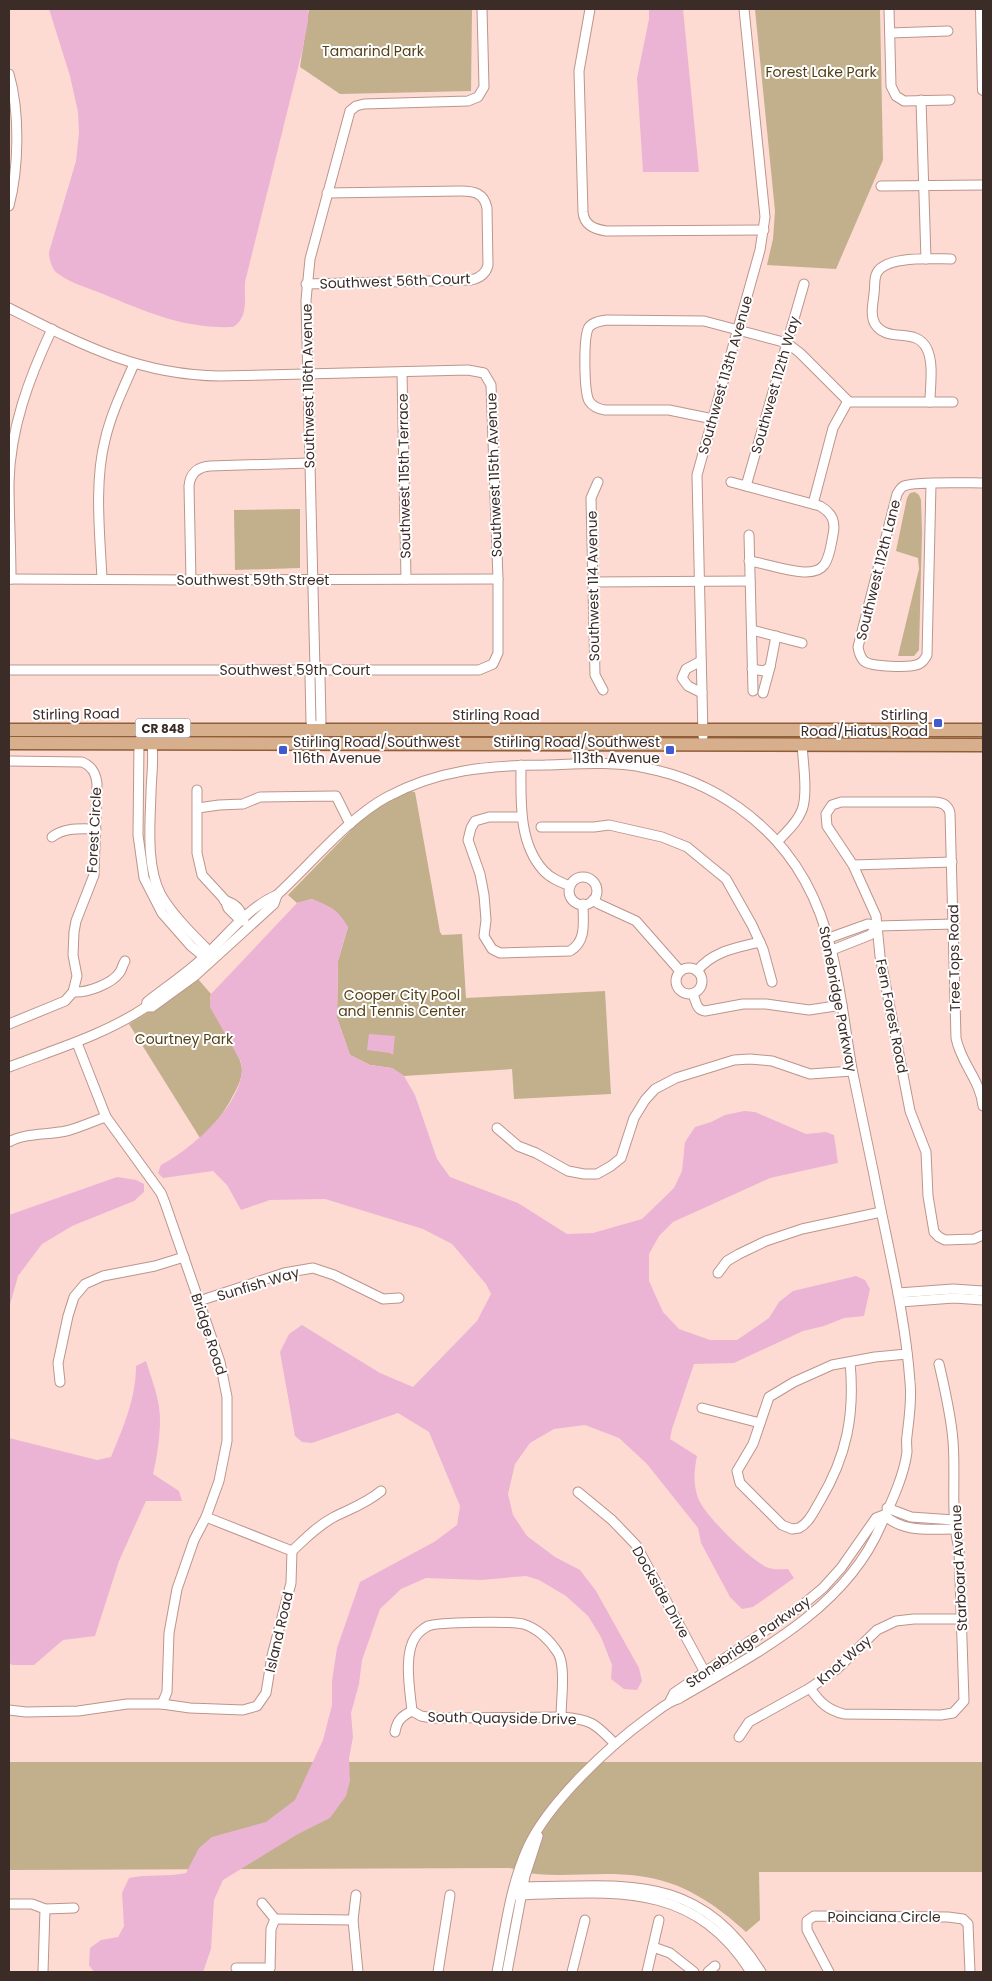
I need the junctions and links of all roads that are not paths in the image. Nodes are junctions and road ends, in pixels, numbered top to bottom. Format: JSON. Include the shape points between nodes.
{"nodes":[{"id":1,"x":482,"y":9,"type":"edge"},
{"id":2,"x":590,"y":9,"type":"edge"},
{"id":3,"x":744,"y":9,"type":"edge"},
{"id":4,"x":889,"y":9,"type":"edge"},
{"id":5,"x":981,"y":9,"type":"edge"},
{"id":6,"x":948,"y":31,"type":"dead end"},
{"id":7,"x":890,"y":33,"type":"junction"},
{"id":8,"x":9,"y":74,"type":"edge"},
{"id":9,"x":983,"y":90,"type":"edge"},
{"id":10,"x":921,"y":100,"type":"junction"},
{"id":11,"x":950,"y":100,"type":"dead end"},
{"id":12,"x":983,"y":184,"type":"edge"},
{"id":13,"x":881,"y":186,"type":"dead end"},
{"id":14,"x":925,"y":186,"type":"junction"},
{"id":15,"x":327,"y":193,"type":"junction"},
{"id":16,"x":9,"y":206,"type":"edge"},
{"id":17,"x":764,"y":230,"type":"junction"},
{"id":18,"x":926,"y":259,"type":"junction"},
{"id":19,"x":951,"y":259,"type":"dead end"},
{"id":20,"x":306,"y":284,"type":"junction"},
{"id":21,"x":804,"y":284,"type":"dead end"},
{"id":22,"x":9,"y":308,"type":"edge"},
{"id":23,"x":52,"y":329,"type":"junction"},
{"id":24,"x":738,"y":329,"type":"junction"},
{"id":25,"x":787,"y":343,"type":"junction"},
{"id":26,"x":134,"y":364,"type":"junction"},
{"id":27,"x":402,"y":372,"type":"junction"},
{"id":28,"x":308,"y":374,"type":"junction"},
{"id":29,"x":848,"y":401,"type":"junction"},
{"id":30,"x":930,"y":402,"type":"junction"},
{"id":31,"x":953,"y":402,"type":"dead end"},
{"id":32,"x":713,"y":418,"type":"junction"},
{"id":33,"x":310,"y":463,"type":"junction"},
{"id":34,"x":598,"y":482,"type":"dead end"},
{"id":35,"x":731,"y":482,"type":"dead end"},
{"id":36,"x":983,"y":483,"type":"edge"},
{"id":37,"x":931,"y":484,"type":"junction"},
{"id":38,"x":746,"y":486,"type":"junction"},
{"id":39,"x":813,"y":504,"type":"junction"},
{"id":40,"x":749,"y":535,"type":"dead end"},
{"id":41,"x":749,"y":561,"type":"junction"},
{"id":42,"x":10,"y":579,"type":"edge"},
{"id":43,"x":498,"y":579,"type":"junction"},
{"id":44,"x":102,"y":580,"type":"junction"},
{"id":45,"x":190,"y":580,"type":"junction"},
{"id":46,"x":314,"y":580,"type":"junction"},
{"id":47,"x":406,"y":580,"type":"junction"},
{"id":48,"x":750,"y":581,"type":"junction"},
{"id":49,"x":593,"y":582,"type":"junction"},
{"id":50,"x":699,"y":582,"type":"junction"},
{"id":51,"x":752,"y":630,"type":"junction"},
{"id":52,"x":776,"y":636,"type":"junction"},
{"id":53,"x":802,"y":643,"type":"dead end"},
{"id":54,"x":701,"y":661,"type":"junction"},
{"id":55,"x":770,"y":667,"type":"junction"},
{"id":56,"x":752,"y":668,"type":"junction"},
{"id":57,"x":9,"y":670,"type":"edge"},
{"id":58,"x":315,"y":670,"type":"junction"},
{"id":59,"x":603,"y":690,"type":"dead end"},
{"id":60,"x":753,"y":691,"type":"dead end"},
{"id":61,"x":702,"y":693,"type":"junction"},
{"id":62,"x":763,"y":693,"type":"dead end"},
{"id":63,"x":146,"y":728,"type":"junction"},
{"id":64,"x":9,"y":730,"type":"edge"},
{"id":65,"x":317,"y":730,"type":"junction"},
{"id":66,"x":702,"y":730,"type":"junction"},
{"id":67,"x":983,"y":730,"type":"edge"},
{"id":68,"x":9,"y":743,"type":"edge"},
{"id":69,"x":139,"y":743,"type":"junction"},
{"id":70,"x":152,"y":743,"type":"junction"},
{"id":71,"x":318,"y":743,"type":"junction"},
{"id":72,"x":703,"y":744,"type":"junction"},
{"id":73,"x":802,"y":744,"type":"junction"},
{"id":74,"x":983,"y":746,"type":"edge"},
{"id":75,"x":9,"y":760,"type":"edge"},
{"id":76,"x":521,"y":765,"type":"junction"},
{"id":77,"x":197,"y":790,"type":"dead end"},
{"id":78,"x":946,"y":806,"type":"joint"},
{"id":79,"x":198,"y":808,"type":"junction"},
{"id":80,"x":522,"y":817,"type":"junction"},
{"id":81,"x":350,"y":824,"type":"junction"},
{"id":82,"x":541,"y":827,"type":"dead end"},
{"id":83,"x":96,"y":829,"type":"junction"},
{"id":84,"x":52,"y":838,"type":"dead end"},
{"id":85,"x":778,"y":841,"type":"junction"},
{"id":86,"x":952,"y":862,"type":"junction"},
{"id":87,"x":853,"y":865,"type":"junction"},
{"id":88,"x":570,"y":886,"type":"junction"},
{"id":89,"x":277,"y":895,"type":"junction"},
{"id":90,"x":593,"y":900,"type":"junction"},
{"id":91,"x":583,"y":904,"type":"junction"},
{"id":92,"x":242,"y":919,"type":"junction"},
{"id":93,"x":954,"y":924,"type":"junction"},
{"id":94,"x":250,"y":926,"type":"junction"},
{"id":95,"x":878,"y":926,"type":"junction"},
{"id":96,"x":829,"y":938,"type":"junction"},
{"id":97,"x":760,"y":942,"type":"junction"},
{"id":98,"x":832,"y":950,"type":"junction"},
{"id":99,"x":210,"y":957,"type":"junction"},
{"id":100,"x":124,"y":961,"type":"dead end"},
{"id":101,"x":680,"y":971,"type":"junction"},
{"id":102,"x":697,"y":971,"type":"junction"},
{"id":103,"x":772,"y":982,"type":"dead end"},
{"id":104,"x":74,"y":992,"type":"junction"},
{"id":105,"x":693,"y":994,"type":"junction"},
{"id":106,"x":842,"y":1005,"type":"junction"},
{"id":107,"x":9,"y":1024,"type":"edge"},
{"id":108,"x":77,"y":1043,"type":"junction"},
{"id":109,"x":9,"y":1067,"type":"edge"},
{"id":110,"x":852,"y":1071,"type":"junction"},
{"id":111,"x":983,"y":1106,"type":"edge"},
{"id":112,"x":106,"y":1117,"type":"junction"},
{"id":113,"x":497,"y":1128,"type":"dead end"},
{"id":114,"x":9,"y":1142,"type":"edge"},
{"id":115,"x":881,"y":1212,"type":"junction"},
{"id":116,"x":983,"y":1235,"type":"edge"},
{"id":117,"x":184,"y":1257,"type":"junction"},
{"id":118,"x":718,"y":1273,"type":"dead end"},
{"id":119,"x":983,"y":1291,"type":"edge"},
{"id":120,"x":400,"y":1298,"type":"dead end"},
{"id":121,"x":899,"y":1298,"type":"junction"},
{"id":122,"x":983,"y":1300,"type":"edge"},
{"id":123,"x":200,"y":1302,"type":"junction"},
{"id":124,"x":907,"y":1354,"type":"junction"},
{"id":125,"x":850,"y":1362,"type":"junction"},
{"id":126,"x":939,"y":1364,"type":"dead end"},
{"id":127,"x":60,"y":1382,"type":"dead end"},
{"id":128,"x":702,"y":1408,"type":"dead end"},
{"id":129,"x":760,"y":1423,"type":"junction"},
{"id":130,"x":381,"y":1491,"type":"dead end"},
{"id":131,"x":578,"y":1492,"type":"dead end"},
{"id":132,"x":886,"y":1512,"type":"junction"},
{"id":133,"x":206,"y":1517,"type":"junction"},
{"id":134,"x":954,"y":1524,"type":"junction"},
{"id":135,"x":292,"y":1552,"type":"junction"},
{"id":136,"x":962,"y":1619,"type":"junction"},
{"id":137,"x":708,"y":1677,"type":"junction"},
{"id":138,"x":810,"y":1688,"type":"junction"},
{"id":139,"x":162,"y":1704,"type":"junction"},
{"id":140,"x":9,"y":1710,"type":"edge"},
{"id":141,"x":412,"y":1711,"type":"junction"},
{"id":142,"x":561,"y":1717,"type":"junction"},
{"id":143,"x":395,"y":1732,"type":"dead end"},
{"id":144,"x":739,"y":1737,"type":"dead end"},
{"id":145,"x":615,"y":1744,"type":"junction"},
{"id":146,"x":518,"y":1891,"type":"junction"},
{"id":147,"x":450,"y":1894,"type":"dead end"},
{"id":148,"x":356,"y":1895,"type":"dead end"},
{"id":149,"x":262,"y":1903,"type":"dead end"},
{"id":150,"x":9,"y":1904,"type":"edge"},
{"id":151,"x":74,"y":1908,"type":"dead end"},
{"id":152,"x":45,"y":1909,"type":"junction"},
{"id":153,"x":275,"y":1919,"type":"junction"},
{"id":154,"x":352,"y":1920,"type":"junction"},
{"id":155,"x":585,"y":1920,"type":"dead end"},
{"id":156,"x":659,"y":1920,"type":"dead end"},
{"id":157,"x":653,"y":1947,"type":"junction"},
{"id":158,"x":236,"y":1968,"type":"dead end"},
{"id":159,"x":272,"y":1970,"type":"edge"},
{"id":160,"x":43,"y":1972,"type":"edge"},
{"id":161,"x":358,"y":1972,"type":"edge"},
{"id":162,"x":438,"y":1972,"type":"edge"},
{"id":163,"x":497,"y":1972,"type":"edge"},
{"id":164,"x":507,"y":1972,"type":"edge"},
{"id":165,"x":572,"y":1972,"type":"edge"},
{"id":166,"x":647,"y":1972,"type":"edge"},
{"id":167,"x":694,"y":1972,"type":"edge"},
{"id":168,"x":751,"y":1972,"type":"edge"},
{"id":169,"x":761,"y":1972,"type":"edge"},
{"id":170,"x":829,"y":1972,"type":"edge"},
{"id":171,"x":970,"y":1972,"type":"edge"}],
"edges":[{"from":1,"to":15,"type":"street","name":"Southwest 116th Avenue","via":[[484,87],[478,97],[468,101],[364,104],[353,108],[348,115]]},
{"from":2,"to":17,"type":"street","via":[[579,71],[583,218],[589,226],[606,231]]},
{"from":3,"to":17,"type":"street","name":"Southwest 113th Avenue","via":[[764,202]]},
{"from":4,"to":7,"type":"street"},
{"from":5,"to":9,"type":"street"},
{"from":6,"to":7,"type":"street"},
{"from":7,"to":10,"type":"street","via":[[891,86],[896,96],[904,100]]},
{"from":8,"to":16,"type":"street","via":[[16,123],[15,166]]},
{"from":10,"to":11,"type":"street"},
{"from":10,"to":14,"type":"street"},
{"from":12,"to":14,"type":"street"},
{"from":13,"to":14,"type":"street"},
{"from":14,"to":18,"type":"street"},
{"from":15,"to":20,"type":"street","name":"Southwest 116th Avenue"},
{"from":15,"to":20,"type":"street","name":"Southwest 56th Court","via":[[461,191],[481,195],[487,208],[488,265],[483,274],[471,280]]},
{"from":17,"to":24,"type":"street","name":"Southwest 113th Avenue"},
{"from":18,"to":19,"type":"street"},
{"from":18,"to":30,"type":"street","via":[[882,266],[876,274],[872,313],[883,332],[895,336],[913,335],[927,349]]},
{"from":20,"to":28,"type":"street","name":"Southwest 116th Avenue"},
{"from":21,"to":25,"type":"street","name":"Southwest 112th Way"},
{"from":22,"to":23,"type":"street"},
{"from":23,"to":26,"type":"street"},
{"from":23,"to":42,"type":"street","via":[[26,388],[15,436],[9,482]]},
{"from":24,"to":25,"type":"street"},
{"from":24,"to":32,"type":"street","name":"Southwest 113th Avenue"},
{"from":24,"to":32,"type":"street","via":[[694,320],[607,320],[591,325],[587,332],[586,389],[595,407],[605,410],[669,410]]},
{"from":25,"to":29,"type":"street"},
{"from":25,"to":38,"type":"street","name":"Southwest 112th Way"},
{"from":26,"to":28,"type":"street","via":[[202,376]]},
{"from":26,"to":44,"type":"street","via":[[112,416],[101,460]]},
{"from":27,"to":28,"type":"street"},
{"from":27,"to":43,"type":"street","name":"Southwest 115th Avenue","via":[[468,370],[484,373],[491,385]]},
{"from":27,"to":47,"type":"street","name":"Southwest 115th Terrace"},
{"from":28,"to":33,"type":"street","name":"Southwest 116th Avenue"},
{"from":29,"to":30,"type":"street"},
{"from":29,"to":39,"type":"street","via":[[833,428]]},
{"from":30,"to":31,"type":"street"},
{"from":32,"to":50,"type":"street","name":"Southwest 113th Avenue","via":[[697,475]]},
{"from":33,"to":45,"type":"street","via":[[210,466],[195,471],[189,486]]},
{"from":33,"to":46,"type":"street","name":"Southwest 116th Avenue"},
{"from":34,"to":49,"type":"street","name":"Southwest 114 Avenue","via":[[591,498]]},
{"from":35,"to":38,"type":"street"},
{"from":36,"to":37,"type":"street"},
{"from":37,"to":37,"type":"street","name":"Southwest 112th Lane","via":[[904,486],[897,494],[858,647],[865,662],[875,666],[915,665],[924,660],[928,651]]},
{"from":38,"to":39,"type":"street"},
{"from":39,"to":41,"type":"street","via":[[825,509],[833,517],[835,525],[828,559],[821,568],[804,573]]},
{"from":40,"to":41,"type":"street"},
{"from":41,"to":48,"type":"street"},
{"from":42,"to":44,"type":"street","name":"Southwest 59th Street"},
{"from":43,"to":47,"type":"street","name":"Southwest 59th Street"},
{"from":43,"to":58,"type":"street","name":"Southwest 59th Court","via":[[498,653],[496,661],[489,667],[479,670]]},
{"from":44,"to":45,"type":"street","name":"Southwest 59th Street"},
{"from":45,"to":46,"type":"street","name":"Southwest 59th Street"},
{"from":46,"to":47,"type":"street","name":"Southwest 59th Street"},
{"from":46,"to":58,"type":"street","name":"Southwest 116th Avenue"},
{"from":48,"to":50,"type":"street"},
{"from":48,"to":51,"type":"street"},
{"from":49,"to":50,"type":"street"},
{"from":49,"to":59,"type":"street","name":"Southwest 114 Avenue","via":[[595,675]]},
{"from":50,"to":54,"type":"street","name":"Southwest 113th Avenue"},
{"from":51,"to":52,"type":"street"},
{"from":51,"to":56,"type":"street"},
{"from":52,"to":53,"type":"street"},
{"from":52,"to":55,"type":"street"},
{"from":54,"to":61,"type":"street","name":"Southwest 113th Avenue"},
{"from":54,"to":61,"type":"street","via":[[686,669],[682,678],[688,686]]},
{"from":55,"to":56,"type":"street","via":[[764,671]]},
{"from":55,"to":62,"type":"street"},
{"from":56,"to":60,"type":"street"},
{"from":57,"to":58,"type":"street","name":"Southwest 59th Court"},
{"from":58,"to":65,"type":"street","name":"Southwest 116th Avenue","via":[[310,676],[311,722]]},
{"from":61,"to":66,"type":"street","name":"Southwest 113th Avenue"},
{"from":63,"to":64,"type":"main road","name":"Stirling Road","number":"CR 848"},
{"from":63,"to":65,"type":"main road","name":"Stirling Road","number":"CR 848"},
{"from":63,"to":69,"type":"street"},
{"from":63,"to":70,"type":"street"},
{"from":65,"to":66,"type":"main road","name":"Stirling Road","number":"CR 848"},
{"from":65,"to":71,"type":"street","name":"Southwest 116th Avenue"},
{"from":66,"to":67,"type":"main road","name":"Stirling Road","number":"CR 848"},
{"from":66,"to":72,"type":"street","name":"Southwest 113th Avenue"},
{"from":68,"to":69,"type":"main road","name":"Stirling Road","number":"CR 848"},
{"from":69,"to":70,"type":"main road","name":"Stirling Road","number":"CR 848"},
{"from":69,"to":99,"type":"street","via":[[138,835],[144,878],[162,913],[191,946]]},
{"from":70,"to":71,"type":"main road","name":"Stirling Road","number":"CR 848"},
{"from":70,"to":99,"type":"street","via":[[150,841],[155,875],[161,894]]},
{"from":71,"to":72,"type":"main road","name":"Stirling Road","number":"CR 848"},
{"from":72,"to":73,"type":"main road","name":"Stirling Road","number":"CR 848"},
{"from":73,"to":74,"type":"main road","name":"Stirling Road","number":"CR 848"},
{"from":73,"to":85,"type":"street","via":[[802,809],[794,824]]},
{"from":75,"to":83,"type":"street","name":"Forest Circle","via":[[88,764],[96,777]]},
{"from":76,"to":80,"type":"street"},
{"from":76,"to":81,"type":"street","name":"Stonebridge Parkway","via":[[448,773],[412,785],[383,799]]},
{"from":76,"to":85,"type":"street","name":"Stonebridge Parkway","via":[[608,764],[646,768],[680,778],[715,792],[749,813]]},
{"from":77,"to":79,"type":"street"},
{"from":78,"to":86,"type":"street","name":"Tree Tops Road","via":[[950,813]]},
{"from":78,"to":87,"type":"street","name":"Fern Forest Road","via":[[934,802],[841,802],[832,805],[826,814],[827,826]]},
{"from":79,"to":81,"type":"street","via":[[243,804],[260,797],[336,796]]},
{"from":79,"to":92,"type":"street","via":[[197,853],[202,874],[224,900],[233,902]]},
{"from":80,"to":88,"type":"street","via":[[529,844],[543,870]]},
{"from":80,"to":91,"type":"street","via":[[489,817],[475,821],[468,840],[484,895],[484,936],[492,949],[500,953],[570,951],[582,938]]},
{"from":81,"to":89,"type":"street","name":"Stonebridge Parkway"},
{"from":82,"to":97,"type":"street","via":[[608,825],[662,837],[687,847],[726,878]]},
{"from":83,"to":84,"type":"street","via":[[68,829]]},
{"from":83,"to":104,"type":"street","name":"Forest Circle","via":[[94,875],[74,932],[73,955],[77,976]]},
{"from":85,"to":96,"type":"street","name":"Stonebridge Parkway","via":[[805,880]]},
{"from":86,"to":87,"type":"street"},
{"from":86,"to":93,"type":"street","name":"Tree Tops Road"},
{"from":87,"to":95,"type":"street","name":"Fern Forest Road"},
{"from":88,"to":90,"type":"street","via":[[578,878],[591,880],[596,888]]},
{"from":88,"to":91,"type":"street","via":[[572,899]]},
{"from":89,"to":92,"type":"street","name":"Stonebridge Parkway"},
{"from":89,"to":94,"type":"street","name":"Stonebridge Parkway","via":[[274,904]]},
{"from":90,"to":91,"type":"street"},
{"from":90,"to":101,"type":"street","via":[[636,921]]},
{"from":92,"to":94,"type":"street"},
{"from":92,"to":99,"type":"street","name":"Stonebridge Parkway"},
{"from":93,"to":95,"type":"street"},
{"from":93,"to":111,"type":"street","name":"Tree Tops Road","via":[[956,1038],[962,1058],[977,1081]]},
{"from":94,"to":99,"type":"street","name":"Stonebridge Parkway"},
{"from":95,"to":96,"type":"street","via":[[868,924]]},
{"from":95,"to":98,"type":"street","via":[[870,935]]},
{"from":95,"to":116,"type":"street","name":"Fern Forest Road","via":[[880,956],[910,1112],[926,1152],[933,1228],[938,1237],[945,1240],[974,1239]]},
{"from":96,"to":98,"type":"street","name":"Stonebridge Parkway"},
{"from":97,"to":102,"type":"street","via":[[714,955]]},
{"from":97,"to":103,"type":"street"},
{"from":98,"to":106,"type":"street","name":"Stonebridge Parkway"},
{"from":99,"to":108,"type":"street","name":"Stonebridge Parkway","via":[[147,1002],[146,1007]]},
{"from":100,"to":104,"type":"street","via":[[120,973],[111,980],[90,991]]},
{"from":101,"to":102,"type":"street","via":[[690,968]]},
{"from":101,"to":105,"type":"street","via":[[675,981],[678,989],[684,994]]},
{"from":102,"to":105,"type":"street","via":[[702,984]]},
{"from":104,"to":107,"type":"street","via":[[65,1001]]},
{"from":105,"to":106,"type":"street","via":[[702,1011],[743,1004],[809,1010]]},
{"from":106,"to":110,"type":"street","name":"Stonebridge Parkway"},
{"from":108,"to":109,"type":"street","name":"Stonebridge Parkway"},
{"from":108,"to":112,"type":"street","name":"Bridge Road"},
{"from":110,"to":113,"type":"street","via":[[810,1074],[772,1061],[750,1059],[734,1060],[676,1078],[655,1089],[646,1100],[634,1118],[621,1158],[598,1174],[568,1171],[518,1146]]},
{"from":110,"to":115,"type":"street","name":"Stonebridge Parkway"},
{"from":112,"to":114,"type":"street","via":[[67,1131],[18,1136]]},
{"from":112,"to":117,"type":"street","name":"Bridge Road","via":[[161,1194]]},
{"from":115,"to":118,"type":"street","via":[[802,1228],[766,1241],[727,1262]]},
{"from":115,"to":121,"type":"street","name":"Stonebridge Parkway"},
{"from":117,"to":123,"type":"street","name":"Bridge Road"},
{"from":117,"to":127,"type":"street","via":[[103,1276],[85,1284],[74,1298],[68,1316],[58,1363]]},
{"from":119,"to":121,"type":"street","via":[[953,1289]]},
{"from":120,"to":123,"type":"street","name":"Sunfish Way","via":[[383,1299],[313,1268],[284,1273]]},
{"from":121,"to":122,"type":"street"},
{"from":121,"to":124,"type":"street","name":"Stonebridge Parkway"},
{"from":123,"to":133,"type":"street","name":"Bridge Road","via":[[220,1362],[226,1397],[226,1441],[219,1481]]},
{"from":124,"to":125,"type":"street"},
{"from":124,"to":132,"type":"street","name":"Stonebridge Parkway","via":[[911,1412],[907,1452],[901,1477]]},
{"from":125,"to":129,"type":"street","via":[[832,1365],[769,1397]]},
{"from":125,"to":129,"type":"street","via":[[852,1409],[844,1447],[830,1484],[803,1526],[792,1529],[782,1526],[740,1483],[739,1468],[753,1444]]},
{"from":126,"to":134,"type":"street","name":"Starboard Avenue","via":[[953,1440]]},
{"from":128,"to":129,"type":"street"},
{"from":130,"to":135,"type":"street","via":[[371,1500],[314,1529]]},
{"from":131,"to":137,"type":"street","name":"Dockside Drive","via":[[636,1545]]},
{"from":132,"to":134,"type":"street","via":[[890,1520],[917,1530]]},
{"from":132,"to":137,"type":"street","name":"Stonebridge Parkway","via":[[876,1518],[850,1556],[818,1592]]},
{"from":133,"to":135,"type":"street"},
{"from":133,"to":139,"type":"street","name":"Bridge Road","via":[[177,1589],[169,1633],[167,1692]]},
{"from":134,"to":136,"type":"street","name":"Starboard Avenue","via":[[959,1549]]},
{"from":135,"to":139,"type":"street","name":"Island Road","via":[[291,1583],[266,1693],[257,1706],[243,1710]]},
{"from":136,"to":138,"type":"street","name":"Knot Way","via":[[896,1621],[877,1630],[837,1670]]},
{"from":136,"to":138,"type":"street","name":"Starboard Avenue","via":[[964,1696],[962,1705],[948,1715],[844,1714],[823,1705]]},
{"from":137,"to":145,"type":"street","name":"Stonebridge Parkway","via":[[674,1693],[670,1701]]},
{"from":138,"to":144,"type":"street","name":"Knot Way","via":[[749,1722]]},
{"from":139,"to":140,"type":"street","name":"Island Road","via":[[127,1704],[78,1711]]},
{"from":141,"to":142,"type":"street","name":"South Quayside Drive","via":[[432,1718]]},
{"from":141,"to":142,"type":"street","via":[[408,1676],[410,1649],[416,1636],[428,1626],[441,1623],[521,1623],[542,1635],[560,1658]]},
{"from":141,"to":143,"type":"street","via":[[397,1722]]},
{"from":142,"to":145,"type":"street","name":"South Quayside Drive","via":[[582,1719],[597,1726]]},
{"from":145,"to":146,"type":"street","name":"Stonebridge Parkway","via":[[564,1796],[543,1823]]},
{"from":146,"to":163,"type":"street","name":"Stonebridge Parkway"},
{"from":146,"to":164,"type":"street","name":"Stonebridge Parkway"},
{"from":146,"to":168,"type":"street","via":[[626,1894],[665,1902],[709,1924],[736,1950]]},
{"from":146,"to":169,"type":"street","via":[[627,1886],[668,1893],[714,1917],[742,1945]]},
{"from":147,"to":162,"type":"street"},
{"from":148,"to":154,"type":"street"},
{"from":149,"to":153,"type":"street"},
{"from":150,"to":152,"type":"street","via":[[32,1904]]},
{"from":151,"to":152,"type":"street"},
{"from":152,"to":160,"type":"street"},
{"from":153,"to":154,"type":"street"},
{"from":153,"to":159,"type":"street","via":[[271,1929]]},
{"from":154,"to":161,"type":"street"},
{"from":155,"to":165,"type":"street"},
{"from":156,"to":157,"type":"street"},
{"from":157,"to":166,"type":"street"},
{"from":157,"to":167,"type":"street","via":[[670,1952]]},
{"from":158,"to":159,"type":"street"},
{"from":170,"to":171,"type":"street","name":"Poinciana Circle","via":[[804,1920],[814,1916],[963,1919],[968,1924]]}]}
